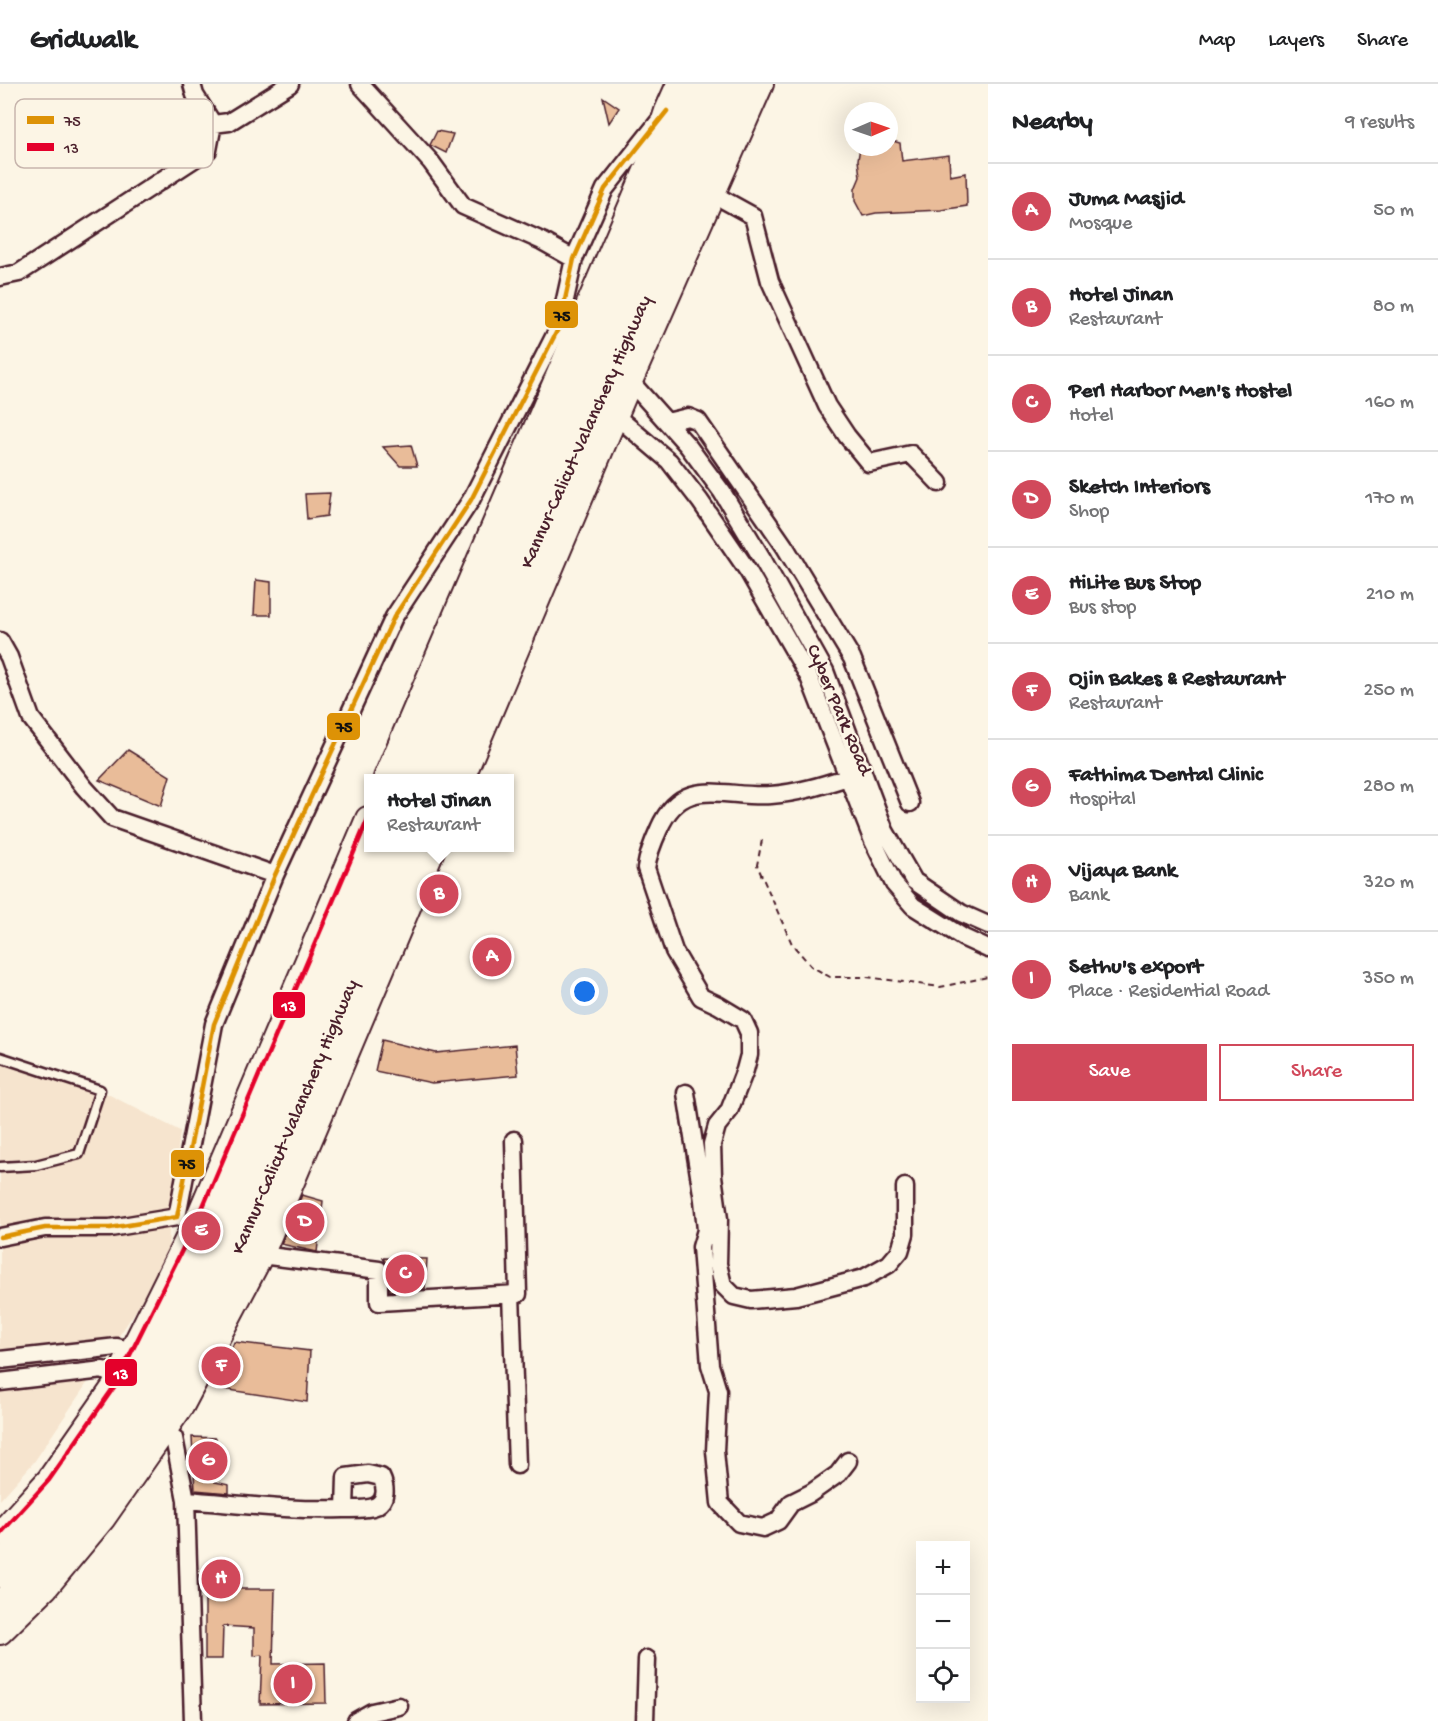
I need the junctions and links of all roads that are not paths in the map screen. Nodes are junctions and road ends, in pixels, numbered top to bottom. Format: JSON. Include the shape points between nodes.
{"nodes":[{"id":1,"x":192,"y":84,"type":"edge"},
{"id":2,"x":290,"y":84,"type":"edge"},
{"id":3,"x":360,"y":84,"type":"edge"},
{"id":4,"x":678,"y":84,"type":"edge"},
{"id":5,"x":707,"y":84,"type":"edge"},
{"id":6,"x":737,"y":84,"type":"edge"},
{"id":7,"x":761,"y":84,"type":"edge"},
{"id":8,"x":197,"y":99,"type":"edge"},
{"id":9,"x":667,"y":111,"type":"junction"},
{"id":10,"x":213,"y":124,"type":"edge"},
{"id":11,"x":180,"y":168,"type":"edge"},
{"id":12,"x":694,"y":177,"type":"junction"},
{"id":13,"x":574,"y":259,"type":"junction"},
{"id":14,"x":0,"y":277,"type":"edge"},
{"id":15,"x":630,"y":381,"type":"junction"},
{"id":16,"x":616,"y":416,"type":"junction"},
{"id":17,"x":667,"y":422,"type":"junction"},
{"id":18,"x":939,"y":483,"type":"dead end"},
{"id":19,"x":0,"y":641,"type":"edge"},
{"id":20,"x":388,"y":774,"type":"edge"},
{"id":21,"x":408,"y":774,"type":"edge"},
{"id":22,"x":437,"y":774,"type":"edge"},
{"id":23,"x":464,"y":774,"type":"edge"},
{"id":24,"x":848,"y":777,"type":"junction"},
{"id":25,"x":910,"y":803,"type":"dead end"},
{"id":26,"x":364,"y":831,"type":"edge"},
{"id":27,"x":375,"y":852,"type":"edge"},
{"id":28,"x":404,"y":852,"type":"edge"},
{"id":29,"x":430,"y":852,"type":"edge"},
{"id":30,"x":275,"y":875,"type":"junction"},
{"id":31,"x":988,"y":925,"type":"edge"},
{"id":32,"x":988,"y":949,"type":"edge"},
{"id":33,"x":0,"y":1057,"type":"edge"},
{"id":34,"x":686,"y":1093,"type":"dead end"},
{"id":35,"x":514,"y":1140,"type":"dead end"},
{"id":36,"x":705,"y":1166,"type":"junction"},
{"id":37,"x":0,"y":1167,"type":"edge"},
{"id":38,"x":905,"y":1187,"type":"dead end"},
{"id":39,"x":0,"y":1237,"type":"edge"},
{"id":40,"x":261,"y":1255,"type":"junction"},
{"id":41,"x":511,"y":1294,"type":"junction"},
{"id":42,"x":132,"y":1351,"type":"junction"},
{"id":43,"x":0,"y":1360,"type":"edge"},
{"id":44,"x":118,"y":1379,"type":"junction"},
{"id":45,"x":0,"y":1382,"type":"edge"},
{"id":46,"x":162,"y":1434,"type":"junction"},
{"id":47,"x":848,"y":1461,"type":"dead end"},
{"id":48,"x":518,"y":1465,"type":"dead end"},
{"id":49,"x":186,"y":1500,"type":"junction"},
{"id":50,"x":78,"y":1503,"type":"junction"},
{"id":51,"x":345,"y":1509,"type":"dead end"},
{"id":52,"x":0,"y":1534,"type":"edge"},
{"id":53,"x":0,"y":1570,"type":"edge"},
{"id":54,"x":0,"y":1609,"type":"edge"},
{"id":55,"x":0,"y":1632,"type":"edge"},
{"id":56,"x":647,"y":1659,"type":"dead end"},
{"id":57,"x":399,"y":1706,"type":"dead end"},
{"id":58,"x":195,"y":1721,"type":"edge"},
{"id":59,"x":356,"y":1721,"type":"edge"},
{"id":60,"x":645,"y":1721,"type":"edge"}],
"edges":[{"from":1,"to":8,"type":"street"},
{"from":2,"to":10,"type":"street","via":[[229,122]]},
{"from":3,"to":13,"type":"street","via":[[432,162],[463,206]]},
{"from":4,"to":9,"type":"street"},
{"from":5,"to":12,"type":"highway","name":"Kannur-Calicut-Valanchery Highway"},
{"from":6,"to":12,"type":"highway","name":"Kannur-Calicut-Valanchery Highway"},
{"from":7,"to":12,"type":"street"},
{"from":9,"to":13,"type":"street","via":[[604,189]]},
{"from":9,"to":20,"type":"street","via":[[652,158]]},
{"from":11,"to":14,"type":"street","via":[[20,273]]},
{"from":12,"to":15,"type":"street"},
{"from":12,"to":18,"type":"street","via":[[753,216],[770,281],[827,406],[847,436],[869,463],[910,454]]},
{"from":12,"to":21,"type":"highway"},
{"from":12,"to":22,"type":"highway","name":"Kannur-Calicut-Valanchery Highway"},
{"from":13,"to":30,"type":"street","via":[[560,327],[471,500],[394,617]]},
{"from":15,"to":16,"type":"street"},
{"from":15,"to":17,"type":"street"},
{"from":16,"to":23,"type":"street"},
{"from":16,"to":24,"type":"street","name":"Cyber Park Road","via":[[669,461],[748,571],[809,677]]},
{"from":17,"to":25,"type":"street","via":[[688,417],[698,421],[784,547],[852,658]]},
{"from":17,"to":31,"type":"street","via":[[722,492],[825,670],[885,831],[914,881]]},
{"from":19,"to":30,"type":"street","via":[[31,718],[112,818]]},
{"from":24,"to":32,"type":"street","name":"Cyber Park Road","via":[[894,884],[913,906]]},
{"from":24,"to":36,"type":"street","via":[[769,795],[702,792],[679,799],[666,813],[648,854],[646,868],[674,951],[701,997],[743,1020],[749,1033],[745,1070],[729,1111],[717,1126]]},
{"from":26,"to":42,"type":"street","via":[[199,1216]]},
{"from":27,"to":50,"type":"highway","via":[[223,1222],[180,1312]]},
{"from":28,"to":50,"type":"highway","name":"Kannur-Calicut-Valanchery Highway","via":[[204,1323],[160,1402]]},
{"from":29,"to":40,"type":"street"},
{"from":30,"to":39,"type":"street","via":[[214,1024],[177,1217],[110,1228],[45,1228]]},
{"from":33,"to":37,"type":"lane","via":[[100,1090],[79,1154],[36,1165]]},
{"from":34,"to":36,"type":"street"},
{"from":35,"to":41,"type":"street","via":[[518,1294]]},
{"from":36,"to":38,"type":"street","via":[[719,1219],[718,1264],[723,1285],[734,1296],[752,1300],[796,1296],[864,1278],[889,1264],[900,1251],[905,1234]]},
{"from":36,"to":47,"type":"street","via":[[706,1230],[701,1247],[707,1340],[718,1391],[715,1451],[720,1503],[739,1523],[763,1528],[778,1521],[791,1503],[838,1474]]},
{"from":40,"to":41,"type":"street","via":[[379,1270],[379,1302]]},
{"from":40,"to":46,"type":"street","via":[[182,1405]]},
{"from":41,"to":48,"type":"street"},
{"from":42,"to":43,"type":"street","via":[[117,1347]]},
{"from":42,"to":44,"type":"street"},
{"from":44,"to":45,"type":"street","via":[[103,1370]]},
{"from":44,"to":52,"type":"street","via":[[49,1480]]},
{"from":46,"to":49,"type":"street","via":[[174,1438]]},
{"from":46,"to":55,"type":"street","via":[[103,1518],[45,1588]]},
{"from":49,"to":51,"type":"street","via":[[273,1508]]},
{"from":49,"to":58,"type":"street"},
{"from":50,"to":53,"type":"highway","name":"Kannur-Calicut-Valanchery Highway"},
{"from":50,"to":54,"type":"highway","name":"Kannur-Calicut-Valanchery Highway","via":[[35,1574]]},
{"from":56,"to":60,"type":"street"},
{"from":57,"to":59,"type":"street","via":[[372,1712]]}]}
